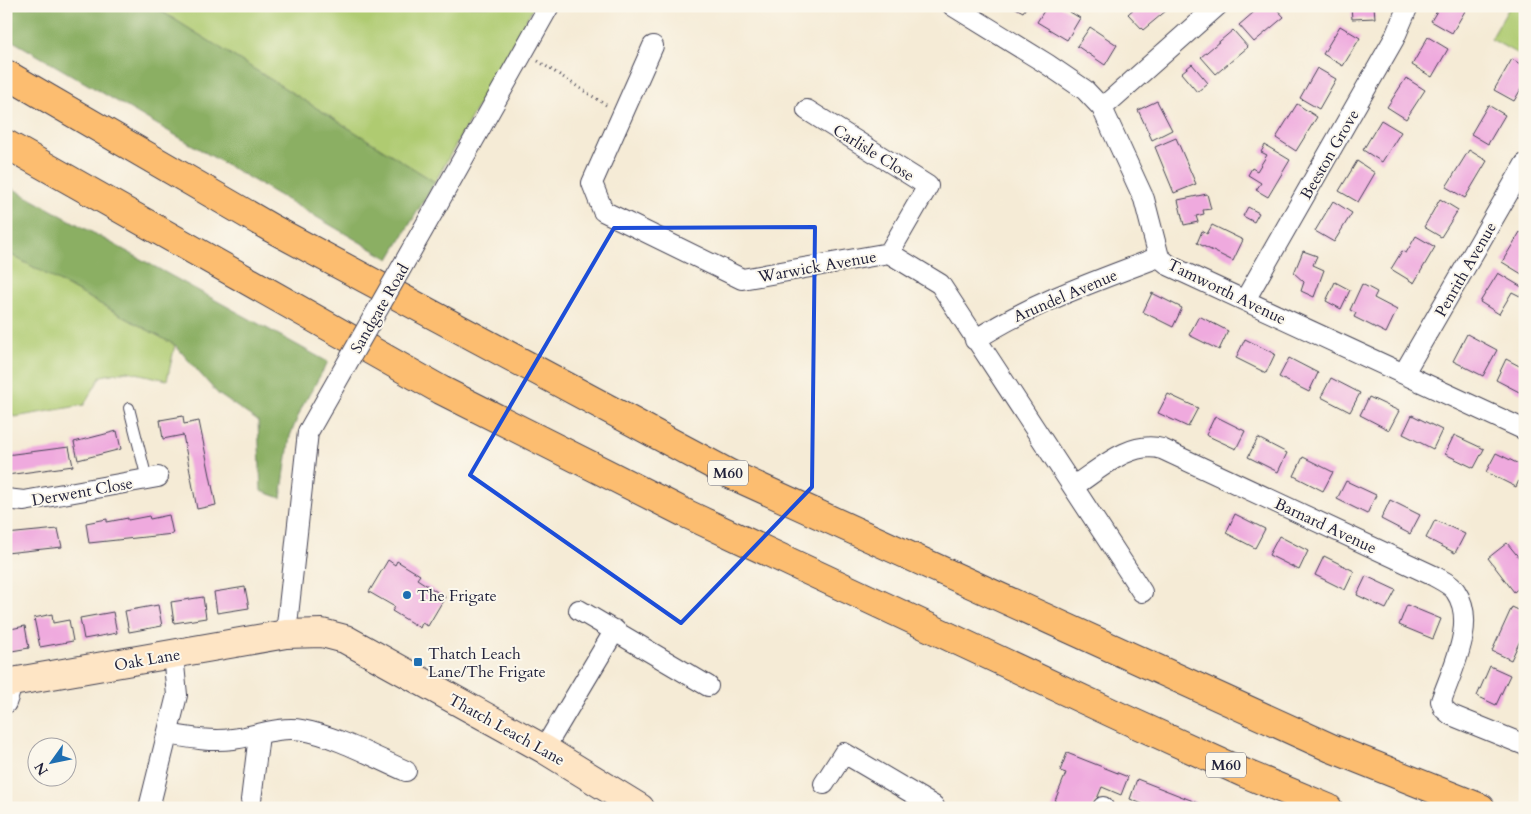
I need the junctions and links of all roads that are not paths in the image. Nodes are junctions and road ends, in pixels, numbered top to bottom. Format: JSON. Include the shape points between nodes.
{"nodes":[{"id":1,"x":549,"y":6,"type":"edge"},
{"id":2,"x":953,"y":6,"type":"edge"},
{"id":3,"x":1217,"y":6,"type":"edge"},
{"id":4,"x":1408,"y":6,"type":"edge"},
{"id":5,"x":653,"y":46,"type":"dead end"},
{"id":6,"x":6,"y":74,"type":"edge"},
{"id":7,"x":1102,"y":108,"type":"junction"},
{"id":8,"x":807,"y":110,"type":"dead end"},
{"id":9,"x":6,"y":144,"type":"edge"},
{"id":10,"x":1525,"y":164,"type":"edge"},
{"id":11,"x":889,"y":253,"type":"junction"},
{"id":12,"x":1159,"y":257,"type":"junction"},
{"id":13,"x":1245,"y":300,"type":"junction"},
{"id":14,"x":976,"y":340,"type":"junction"},
{"id":15,"x":1404,"y":373,"type":"junction"},
{"id":16,"x":129,"y":408,"type":"dead end"},
{"id":17,"x":1525,"y":430,"type":"edge"},
{"id":18,"x":152,"y":478,"type":"joint"},
{"id":19,"x":1074,"y":486,"type":"junction"},
{"id":20,"x":6,"y":499,"type":"edge"},
{"id":21,"x":1142,"y":592,"type":"dead end"},
{"id":22,"x":579,"y":610,"type":"dead end"},
{"id":23,"x":615,"y":630,"type":"junction"},
{"id":24,"x":286,"y":634,"type":"junction"},
{"id":25,"x":173,"y":655,"type":"junction"},
{"id":26,"x":708,"y":686,"type":"dead end"},
{"id":27,"x":8,"y":689,"type":"edge"},
{"id":28,"x":168,"y":734,"type":"junction"},
{"id":29,"x":259,"y":734,"type":"junction"},
{"id":30,"x":1525,"y":745,"type":"edge"},
{"id":31,"x":544,"y":749,"type":"junction"},
{"id":32,"x":406,"y":771,"type":"dead end"},
{"id":33,"x":824,"y":784,"type":"dead end"},
{"id":34,"x":251,"y":800,"type":"dead end"},
{"id":35,"x":150,"y":808,"type":"edge"},
{"id":36,"x":640,"y":808,"type":"edge"},
{"id":37,"x":933,"y":808,"type":"edge"},
{"id":38,"x":1328,"y":808,"type":"edge"},
{"id":39,"x":1481,"y":808,"type":"edge"}],
"edges":[{"from":1,"to":24,"type":"street","name":"Sandgate Road","bridge":true,"via":[[308,432]]},
{"from":2,"to":7,"type":"street","name":"Tamworth Avenue","via":[[1085,90]]},
{"from":3,"to":7,"type":"street"},
{"from":4,"to":13,"type":"street","name":"Beeston Grove","via":[[1394,40]]},
{"from":5,"to":11,"type":"street","name":"Warwick Avenue","via":[[592,183],[603,210],[742,279]]},
{"from":6,"to":39,"type":"highway","number":"M60","via":[[271,228],[730,474],[1322,744]]},
{"from":7,"to":12,"type":"street","name":"Tamworth Avenue","via":[[1144,199]]},
{"from":8,"to":11,"type":"street","name":"Carlisle Close","via":[[928,186]]},
{"from":9,"to":38,"type":"highway","number":"M60","via":[[441,390],[634,488],[1028,674]]},
{"from":10,"to":15,"type":"street","name":"Penrith Avenue"},
{"from":11,"to":14,"type":"street","name":"Warwick Avenue","via":[[940,284]]},
{"from":12,"to":13,"type":"street","name":"Tamworth Avenue","via":[[1170,266]]},
{"from":12,"to":14,"type":"street","name":"Arundel Avenue","via":[[1034,306]]},
{"from":13,"to":15,"type":"street","name":"Tamworth Avenue"},
{"from":14,"to":19,"type":"street","name":"Warwick Avenue"},
{"from":15,"to":17,"type":"street","name":"Tamworth Avenue"},
{"from":16,"to":18,"type":"lane"},
{"from":18,"to":20,"type":"street","name":"Derwent Close","via":[[24,501]]},
{"from":19,"to":21,"type":"street","name":"Warwick Avenue"},
{"from":19,"to":30,"type":"street","name":"Barnard Avenue","via":[[1130,450],[1150,446],[1434,576],[1455,590],[1464,607],[1466,626],[1441,701],[1444,709],[1451,716]]},
{"from":22,"to":23,"type":"street"},
{"from":23,"to":26,"type":"street"},
{"from":23,"to":31,"type":"street"},
{"from":24,"to":25,"type":"street","name":"Oak Lane"},
{"from":24,"to":31,"type":"street","name":"Thatch Leach Lane","via":[[322,632],[344,639]]},
{"from":25,"to":27,"type":"street","name":"Oak Lane"},
{"from":25,"to":28,"type":"street","via":[[177,695]]},
{"from":28,"to":29,"type":"street","via":[[208,741]]},
{"from":28,"to":35,"type":"street"},
{"from":29,"to":32,"type":"street","via":[[302,730]]},
{"from":29,"to":34,"type":"street"},
{"from":31,"to":36,"type":"street","name":"Thatch Leach Lane"},
{"from":33,"to":37,"type":"street","via":[[844,753]]}]}
